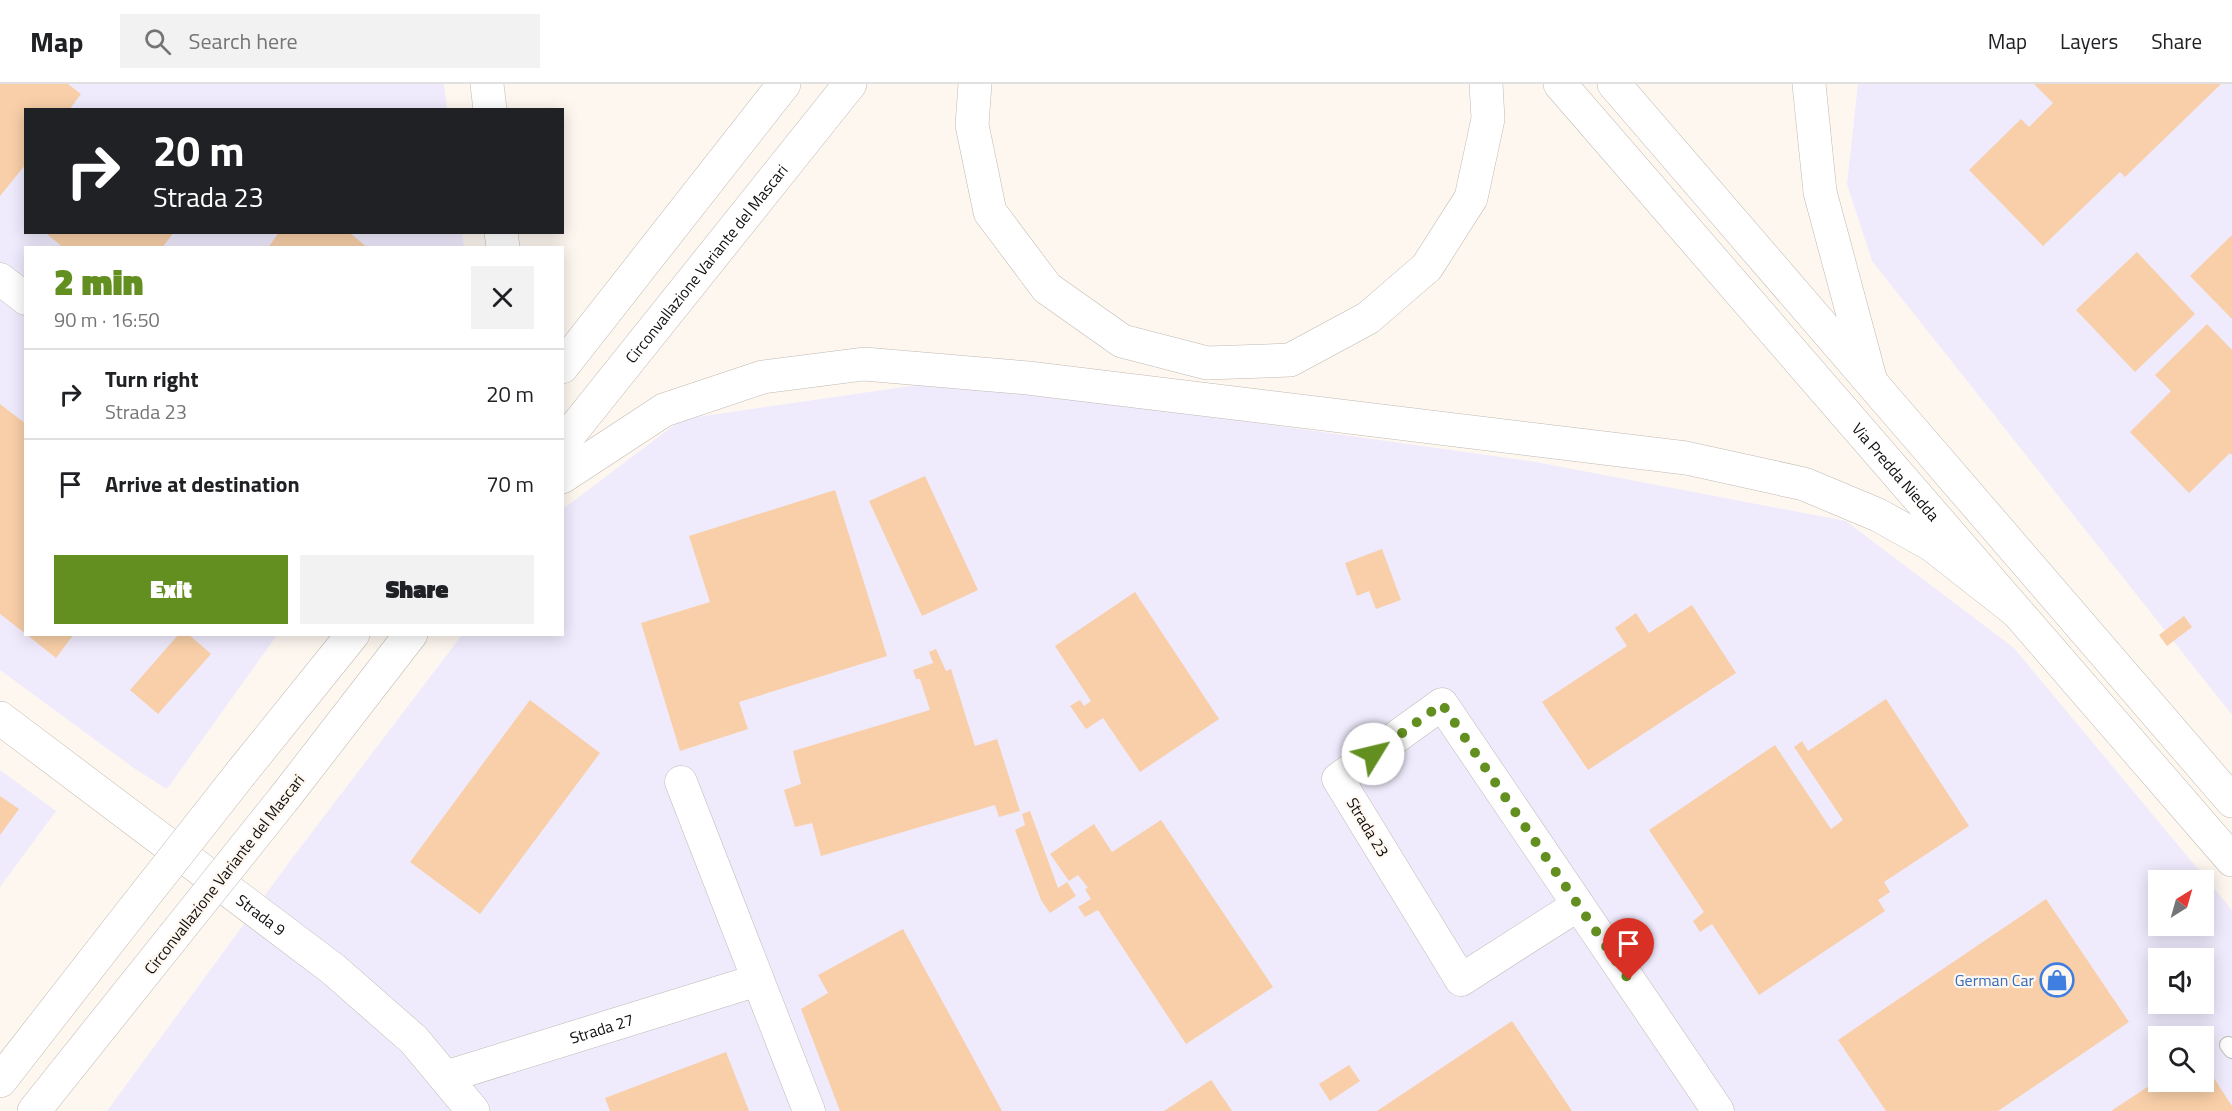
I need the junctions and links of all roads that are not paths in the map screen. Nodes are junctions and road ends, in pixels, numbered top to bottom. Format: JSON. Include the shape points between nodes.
{"nodes":[{"id":1,"x":487,"y":84,"type":"edge"},
{"id":2,"x":784,"y":84,"type":"edge"},
{"id":3,"x":850,"y":84,"type":"edge"},
{"id":4,"x":975,"y":84,"type":"edge"},
{"id":5,"x":1486,"y":84,"type":"edge"},
{"id":6,"x":1560,"y":84,"type":"edge"},
{"id":7,"x":1614,"y":84,"type":"edge"},
{"id":8,"x":1809,"y":84,"type":"edge"},
{"id":9,"x":490,"y":108,"type":"edge"},
{"id":10,"x":0,"y":279,"type":"edge"},
{"id":11,"x":24,"y":297,"type":"edge"},
{"id":12,"x":564,"y":364,"type":"edge"},
{"id":13,"x":1870,"y":378,"type":"junction"},
{"id":14,"x":564,"y":442,"type":"edge"},
{"id":15,"x":564,"y":476,"type":"edge"},
{"id":16,"x":2016,"y":611,"type":"junction"},
{"id":17,"x":409,"y":636,"type":"edge"},
{"id":18,"x":349,"y":638,"type":"edge"},
{"id":19,"x":0,"y":718,"type":"edge"},
{"id":20,"x":681,"y":782,"type":"dead end"},
{"id":21,"x":2232,"y":801,"type":"edge"},
{"id":22,"x":2232,"y":860,"type":"edge"},
{"id":23,"x":1578,"y":905,"type":"junction"},
{"id":24,"x":758,"y":980,"type":"junction"},
{"id":25,"x":445,"y":1077,"type":"junction"},
{"id":26,"x":0,"y":1081,"type":"edge"},
{"id":27,"x":34,"y":1111,"type":"edge"},
{"id":28,"x":473,"y":1111,"type":"edge"},
{"id":29,"x":809,"y":1111,"type":"edge"},
{"id":30,"x":1718,"y":1111,"type":"edge"}],
"edges":[{"from":1,"to":9,"type":"main road"},
{"from":2,"to":12,"type":"main road"},
{"from":3,"to":14,"type":"main road","name":"Circonvallazione Variante del Mascari"},
{"from":4,"to":5,"type":"main road","via":[[972,124],[990,212],[1047,288],[1122,341],[1207,363],[1290,360],[1368,318],[1426,267],[1471,198],[1488,119]]},
{"from":6,"to":16,"type":"main road","name":"Via Predda Niedda"},
{"from":7,"to":13,"type":"main road"},
{"from":8,"to":13,"type":"main road","via":[[1820,192]]},
{"from":10,"to":11,"type":"street"},
{"from":13,"to":21,"type":"main road"},
{"from":15,"to":16,"type":"main road","via":[[664,410],[763,376],[864,364],[1028,378],[1686,458],[1804,484],[1878,515],[1932,545]]},
{"from":16,"to":22,"type":"main road","name":"Via Predda Niedda"},
{"from":17,"to":27,"type":"main road","name":"Circonvallazione Variante del Mascari","bridge":true},
{"from":18,"to":26,"type":"main road","bridge":true},
{"from":19,"to":25,"type":"main road","name":"Strada 9","via":[[333,969],[414,1040]]},
{"from":20,"to":24,"type":"street"},
{"from":23,"to":23,"type":"street","name":"Strada 23","via":[[1461,980],[1338,779],[1442,704]]},
{"from":23,"to":30,"type":"street","name":"Strada 23"},
{"from":24,"to":25,"type":"street","name":"Strada 27"},
{"from":24,"to":29,"type":"street"},
{"from":25,"to":28,"type":"main road","name":"Strada 9"}]}
